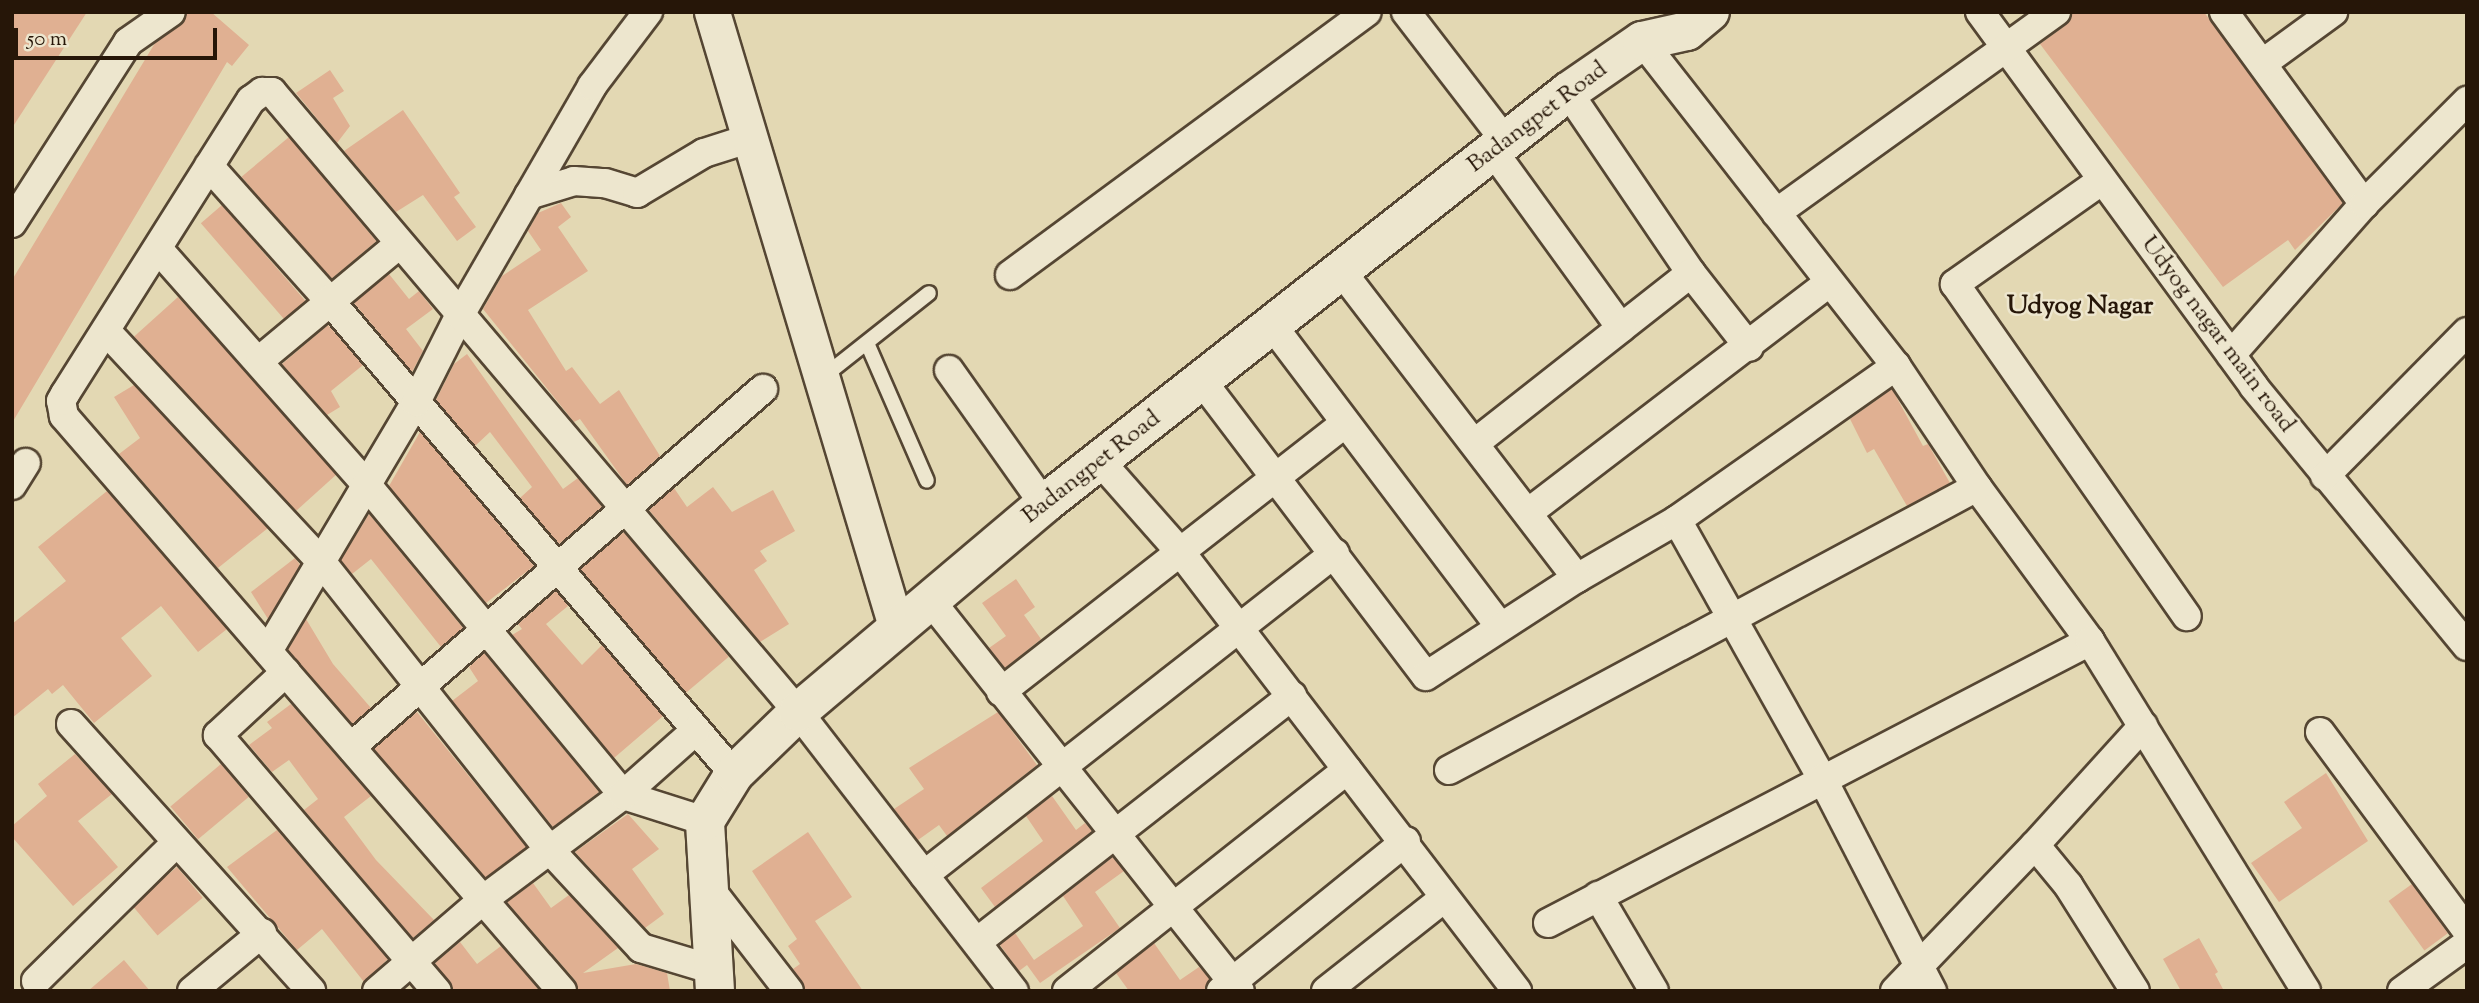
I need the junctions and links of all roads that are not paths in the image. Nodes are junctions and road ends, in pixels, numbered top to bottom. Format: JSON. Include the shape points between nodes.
{"nodes":[{"id":1,"x":171,"y":12,"type":"edge"},
{"id":2,"x":648,"y":12,"type":"edge"},
{"id":3,"x":712,"y":12,"type":"edge"},
{"id":4,"x":1367,"y":12,"type":"edge"},
{"id":5,"x":1406,"y":12,"type":"edge"},
{"id":6,"x":1710,"y":12,"type":"edge"},
{"id":7,"x":1980,"y":12,"type":"edge"},
{"id":8,"x":2056,"y":12,"type":"edge"},
{"id":9,"x":2224,"y":12,"type":"edge"},
{"id":10,"x":2333,"y":12,"type":"edge"},
{"id":11,"x":1649,"y":27,"type":"edge"},
{"id":12,"x":2004,"y":46,"type":"junction"},
{"id":13,"x":2263,"y":63,"type":"junction"},
{"id":14,"x":1568,"y":92,"type":"junction"},
{"id":15,"x":2467,"y":101,"type":"edge"},
{"id":16,"x":751,"y":138,"type":"junction"},
{"id":17,"x":1499,"y":146,"type":"junction"},
{"id":18,"x":209,"y":166,"type":"junction"},
{"id":19,"x":2101,"y":181,"type":"junction"},
{"id":20,"x":529,"y":195,"type":"junction"},
{"id":21,"x":2364,"y":204,"type":"junction"},
{"id":22,"x":1776,"y":214,"type":"junction"},
{"id":23,"x":12,"y":223,"type":"edge"},
{"id":24,"x":399,"y":244,"type":"junction"},
{"id":25,"x":159,"y":250,"type":"junction"},
{"id":26,"x":1342,"y":272,"type":"junction"},
{"id":27,"x":1691,"y":273,"type":"junction"},
{"id":28,"x":1010,"y":275,"type":"dead end"},
{"id":29,"x":1829,"y":283,"type":"junction"},
{"id":30,"x":929,"y":293,"type":"dead end"},
{"id":31,"x":329,"y":300,"type":"junction"},
{"id":32,"x":460,"y":315,"type":"junction"},
{"id":33,"x":1272,"y":325,"type":"junction"},
{"id":34,"x":1621,"y":328,"type":"junction"},
{"id":35,"x":107,"y":331,"type":"junction"},
{"id":36,"x":2467,"y":331,"type":"edge"},
{"id":37,"x":867,"y":343,"type":"junction"},
{"id":38,"x":1749,"y":347,"type":"junction"},
{"id":39,"x":2231,"y":355,"type":"junction"},
{"id":40,"x":260,"y":360,"type":"junction"},
{"id":41,"x":1896,"y":366,"type":"junction"},
{"id":42,"x":949,"y":370,"type":"dead end"},
{"id":43,"x":823,"y":378,"type":"junction"},
{"id":44,"x":1202,"y":381,"type":"junction"},
{"id":45,"x":762,"y":389,"type":"dead end"},
{"id":46,"x":416,"y":402,"type":"junction"},
{"id":47,"x":1345,"y":422,"type":"junction"},
{"id":48,"x":1475,"y":443,"type":"junction"},
{"id":49,"x":1099,"y":460,"type":"junction"},
{"id":50,"x":2325,"y":476,"type":"junction"},
{"id":51,"x":1276,"y":478,"type":"junction"},
{"id":52,"x":928,"y":481,"type":"dead end"},
{"id":53,"x":366,"y":484,"type":"junction"},
{"id":54,"x":1977,"y":487,"type":"junction"},
{"id":55,"x":1044,"y":504,"type":"junction"},
{"id":56,"x":626,"y":509,"type":"junction"},
{"id":57,"x":1529,"y":512,"type":"junction"},
{"id":58,"x":1677,"y":520,"type":"junction"},
{"id":59,"x":1335,"y":553,"type":"junction"},
{"id":60,"x":1182,"y":554,"type":"junction"},
{"id":61,"x":319,"y":559,"type":"junction"},
{"id":62,"x":554,"y":566,"type":"junction"},
{"id":63,"x":1577,"y":578,"type":"junction"},
{"id":64,"x":930,"y":600,"type":"junction"},
{"id":65,"x":2187,"y":616,"type":"dead end"},
{"id":66,"x":1731,"y":619,"type":"junction"},
{"id":67,"x":896,"y":626,"type":"junction"},
{"id":68,"x":1237,"y":627,"type":"junction"},
{"id":69,"x":1500,"y":627,"type":"junction"},
{"id":70,"x":483,"y":628,"type":"junction"},
{"id":71,"x":2090,"y":640,"type":"junction"},
{"id":72,"x":2467,"y":646,"type":"edge"},
{"id":73,"x":268,"y":651,"type":"junction"},
{"id":74,"x":286,"y":672,"type":"junction"},
{"id":75,"x":419,"y":684,"type":"junction"},
{"id":76,"x":1001,"y":692,"type":"junction"},
{"id":77,"x":1292,"y":696,"type":"junction"},
{"id":78,"x":798,"y":712,"type":"junction"},
{"id":79,"x":71,"y":724,"type":"dead end"},
{"id":80,"x":2143,"y":726,"type":"junction"},
{"id":81,"x":695,"y":731,"type":"junction"},
{"id":82,"x":2320,"y":732,"type":"dead end"},
{"id":83,"x":351,"y":747,"type":"junction"},
{"id":84,"x":1060,"y":765,"type":"junction"},
{"id":85,"x":1347,"y":770,"type":"junction"},
{"id":86,"x":1449,"y":770,"type":"dead end"},
{"id":87,"x":734,"y":774,"type":"junction"},
{"id":88,"x":1822,"y":778,"type":"junction"},
{"id":89,"x":623,"y":796,"type":"junction"},
{"id":90,"x":705,"y":821,"type":"junction"},
{"id":91,"x":1114,"y":836,"type":"junction"},
{"id":92,"x":1406,"y":841,"type":"junction"},
{"id":93,"x":176,"y":843,"type":"junction"},
{"id":94,"x":2035,"y":845,"type":"junction"},
{"id":95,"x":549,"y":849,"type":"junction"},
{"id":96,"x":924,"y":875,"type":"junction"},
{"id":97,"x":705,"y":884,"type":"junction"},
{"id":98,"x":1598,"y":897,"type":"junction"},
{"id":99,"x":1444,"y":898,"type":"junction"},
{"id":100,"x":484,"y":900,"type":"junction"},
{"id":101,"x":1169,"y":906,"type":"junction"},
{"id":102,"x":1548,"y":923,"type":"dead end"},
{"id":103,"x":2467,"y":931,"type":"edge"},
{"id":104,"x":262,"y":933,"type":"junction"},
{"id":105,"x":977,"y":942,"type":"junction"},
{"id":106,"x":2467,"y":944,"type":"edge"},
{"id":107,"x":412,"y":961,"type":"junction"},
{"id":108,"x":1918,"y":967,"type":"junction"},
{"id":109,"x":713,"y":980,"type":"edge"},
{"id":110,"x":36,"y":981,"type":"dead end"},
{"id":111,"x":1507,"y":987,"type":"edge"},
{"id":112,"x":1231,"y":988,"type":"edge"},
{"id":113,"x":192,"y":991,"type":"edge"},
{"id":114,"x":311,"y":991,"type":"edge"},
{"id":115,"x":377,"y":991,"type":"edge"},
{"id":116,"x":437,"y":991,"type":"edge"},
{"id":117,"x":562,"y":991,"type":"edge"},
{"id":118,"x":789,"y":991,"type":"edge"},
{"id":119,"x":1014,"y":991,"type":"edge"},
{"id":120,"x":1067,"y":991,"type":"edge"},
{"id":121,"x":1326,"y":991,"type":"edge"},
{"id":122,"x":1654,"y":991,"type":"edge"},
{"id":123,"x":1895,"y":991,"type":"edge"},
{"id":124,"x":1932,"y":991,"type":"edge"},
{"id":125,"x":2135,"y":991,"type":"edge"},
{"id":126,"x":2306,"y":991,"type":"edge"},
{"id":127,"x":2402,"y":991,"type":"edge"}],
"edges":[{"from":1,"to":23,"type":"street","via":[[128,42]]},
{"from":2,"to":20,"type":"street","via":[[592,86]]},
{"from":3,"to":16,"type":"street"},
{"from":4,"to":28,"type":"street"},
{"from":5,"to":17,"type":"street"},
{"from":6,"to":11,"type":"main road","name":"Badangpet Road","via":[[1687,31]]},
{"from":7,"to":12,"type":"street","name":"Udyog nagar main road"},
{"from":8,"to":12,"type":"street"},
{"from":9,"to":13,"type":"street"},
{"from":10,"to":13,"type":"street"},
{"from":11,"to":14,"type":"main road","name":"Badangpet Road"},
{"from":11,"to":22,"type":"street"},
{"from":12,"to":19,"type":"street","name":"Udyog nagar main road"},
{"from":12,"to":22,"type":"street"},
{"from":13,"to":21,"type":"street"},
{"from":14,"to":17,"type":"main road","name":"Badangpet Road"},
{"from":14,"to":27,"type":"street"},
{"from":15,"to":21,"type":"street"},
{"from":16,"to":20,"type":"street","via":[[704,153],[637,193],[605,183],[575,181]]},
{"from":16,"to":43,"type":"street"},
{"from":17,"to":26,"type":"main road","name":"Badangpet Road"},
{"from":17,"to":34,"type":"street"},
{"from":18,"to":24,"type":"street","via":[[251,100],[262,92],[272,92]]},
{"from":18,"to":25,"type":"street"},
{"from":18,"to":31,"type":"street"},
{"from":19,"to":39,"type":"street","name":"Udyog nagar main road"},
{"from":19,"to":65,"type":"street","via":[[1955,284]]},
{"from":20,"to":32,"type":"street"},
{"from":21,"to":39,"type":"street"},
{"from":22,"to":29,"type":"street"},
{"from":24,"to":31,"type":"street"},
{"from":24,"to":32,"type":"street"},
{"from":25,"to":35,"type":"street"},
{"from":25,"to":40,"type":"street"},
{"from":26,"to":33,"type":"main road","name":"Badangpet Road"},
{"from":26,"to":48,"type":"street"},
{"from":27,"to":34,"type":"street"},
{"from":27,"to":38,"type":"street"},
{"from":29,"to":38,"type":"street"},
{"from":29,"to":41,"type":"street"},
{"from":30,"to":37,"type":"lane"},
{"from":31,"to":40,"type":"street"},
{"from":31,"to":46,"type":"street"},
{"from":32,"to":46,"type":"street"},
{"from":32,"to":56,"type":"street"},
{"from":33,"to":44,"type":"main road","name":"Badangpet Road"},
{"from":33,"to":47,"type":"street"},
{"from":34,"to":48,"type":"street"},
{"from":35,"to":61,"type":"street"},
{"from":35,"to":73,"type":"street","via":[[61,401],[64,416]]},
{"from":36,"to":50,"type":"street"},
{"from":37,"to":43,"type":"lane"},
{"from":37,"to":52,"type":"lane"},
{"from":38,"to":57,"type":"street"},
{"from":39,"to":50,"type":"street","name":"Udyog nagar main road"},
{"from":40,"to":53,"type":"street"},
{"from":41,"to":54,"type":"street"},
{"from":41,"to":58,"type":"street"},
{"from":42,"to":55,"type":"street"},
{"from":43,"to":67,"type":"street"},
{"from":44,"to":49,"type":"main road","name":"Badangpet Road"},
{"from":44,"to":51,"type":"street"},
{"from":45,"to":56,"type":"street"},
{"from":46,"to":53,"type":"street"},
{"from":46,"to":62,"type":"street"},
{"from":47,"to":51,"type":"street"},
{"from":47,"to":69,"type":"street"},
{"from":48,"to":57,"type":"street"},
{"from":49,"to":55,"type":"main road","name":"Badangpet Road"},
{"from":49,"to":60,"type":"street"},
{"from":50,"to":72,"type":"street","name":"Udyog nagar main road"},
{"from":51,"to":59,"type":"street"},
{"from":51,"to":60,"type":"street"},
{"from":53,"to":61,"type":"street"},
{"from":53,"to":70,"type":"street"},
{"from":54,"to":66,"type":"street"},
{"from":54,"to":71,"type":"street"},
{"from":55,"to":64,"type":"main road","name":"Badangpet Road"},
{"from":56,"to":62,"type":"street"},
{"from":56,"to":78,"type":"street"},
{"from":57,"to":63,"type":"street"},
{"from":58,"to":63,"type":"street"},
{"from":58,"to":66,"type":"street"},
{"from":59,"to":68,"type":"street"},
{"from":59,"to":69,"type":"street","via":[[1426,676]]},
{"from":60,"to":68,"type":"street"},
{"from":60,"to":76,"type":"street"},
{"from":61,"to":73,"type":"street"},
{"from":61,"to":75,"type":"street"},
{"from":62,"to":70,"type":"street"},
{"from":62,"to":81,"type":"street"},
{"from":63,"to":69,"type":"street"},
{"from":64,"to":67,"type":"main road","name":"Badangpet Road"},
{"from":64,"to":76,"type":"street"},
{"from":66,"to":86,"type":"street"},
{"from":66,"to":88,"type":"street"},
{"from":67,"to":78,"type":"main road","name":"Badangpet Road"},
{"from":68,"to":77,"type":"street"},
{"from":68,"to":84,"type":"street"},
{"from":70,"to":75,"type":"street"},
{"from":70,"to":89,"type":"street"},
{"from":71,"to":80,"type":"street"},
{"from":71,"to":88,"type":"street"},
{"from":73,"to":74,"type":"street"},
{"from":74,"to":83,"type":"street"},
{"from":74,"to":107,"type":"street","via":[[218,735]]},
{"from":75,"to":83,"type":"street"},
{"from":75,"to":95,"type":"street"},
{"from":76,"to":84,"type":"street"},
{"from":77,"to":85,"type":"street"},
{"from":77,"to":91,"type":"street"},
{"from":78,"to":87,"type":"main road","name":"Badangpet Road"},
{"from":78,"to":96,"type":"street"},
{"from":79,"to":93,"type":"street"},
{"from":80,"to":94,"type":"street"},
{"from":80,"to":126,"type":"street"},
{"from":81,"to":87,"type":"street"},
{"from":81,"to":89,"type":"street"},
{"from":82,"to":103,"type":"street"},
{"from":83,"to":100,"type":"street"},
{"from":84,"to":91,"type":"street"},
{"from":84,"to":96,"type":"street"},
{"from":85,"to":92,"type":"street"},
{"from":85,"to":101,"type":"street"},
{"from":87,"to":90,"type":"main road","name":"Badangpet Road"},
{"from":88,"to":98,"type":"street"},
{"from":88,"to":108,"type":"street"},
{"from":89,"to":90,"type":"street"},
{"from":89,"to":95,"type":"street"},
{"from":90,"to":97,"type":"main road"},
{"from":91,"to":101,"type":"street"},
{"from":91,"to":105,"type":"street"},
{"from":92,"to":99,"type":"street"},
{"from":92,"to":112,"type":"street"},
{"from":93,"to":104,"type":"street"},
{"from":93,"to":110,"type":"street"},
{"from":94,"to":108,"type":"street"},
{"from":94,"to":125,"type":"street","via":[[2068,885]]},
{"from":95,"to":100,"type":"street"},
{"from":95,"to":109,"type":"street","via":[[641,948]]},
{"from":96,"to":105,"type":"street"},
{"from":97,"to":109,"type":"main road"},
{"from":97,"to":118,"type":"street"},
{"from":98,"to":102,"type":"street"},
{"from":98,"to":122,"type":"street"},
{"from":99,"to":111,"type":"street"},
{"from":99,"to":121,"type":"street"},
{"from":100,"to":107,"type":"street"},
{"from":100,"to":117,"type":"street"},
{"from":101,"to":112,"type":"street"},
{"from":101,"to":120,"type":"street"},
{"from":104,"to":113,"type":"street"},
{"from":104,"to":114,"type":"street"},
{"from":105,"to":119,"type":"street"},
{"from":106,"to":127,"type":"street"},
{"from":107,"to":115,"type":"street"},
{"from":107,"to":116,"type":"street"},
{"from":108,"to":123,"type":"street"},
{"from":108,"to":124,"type":"street"}]}
